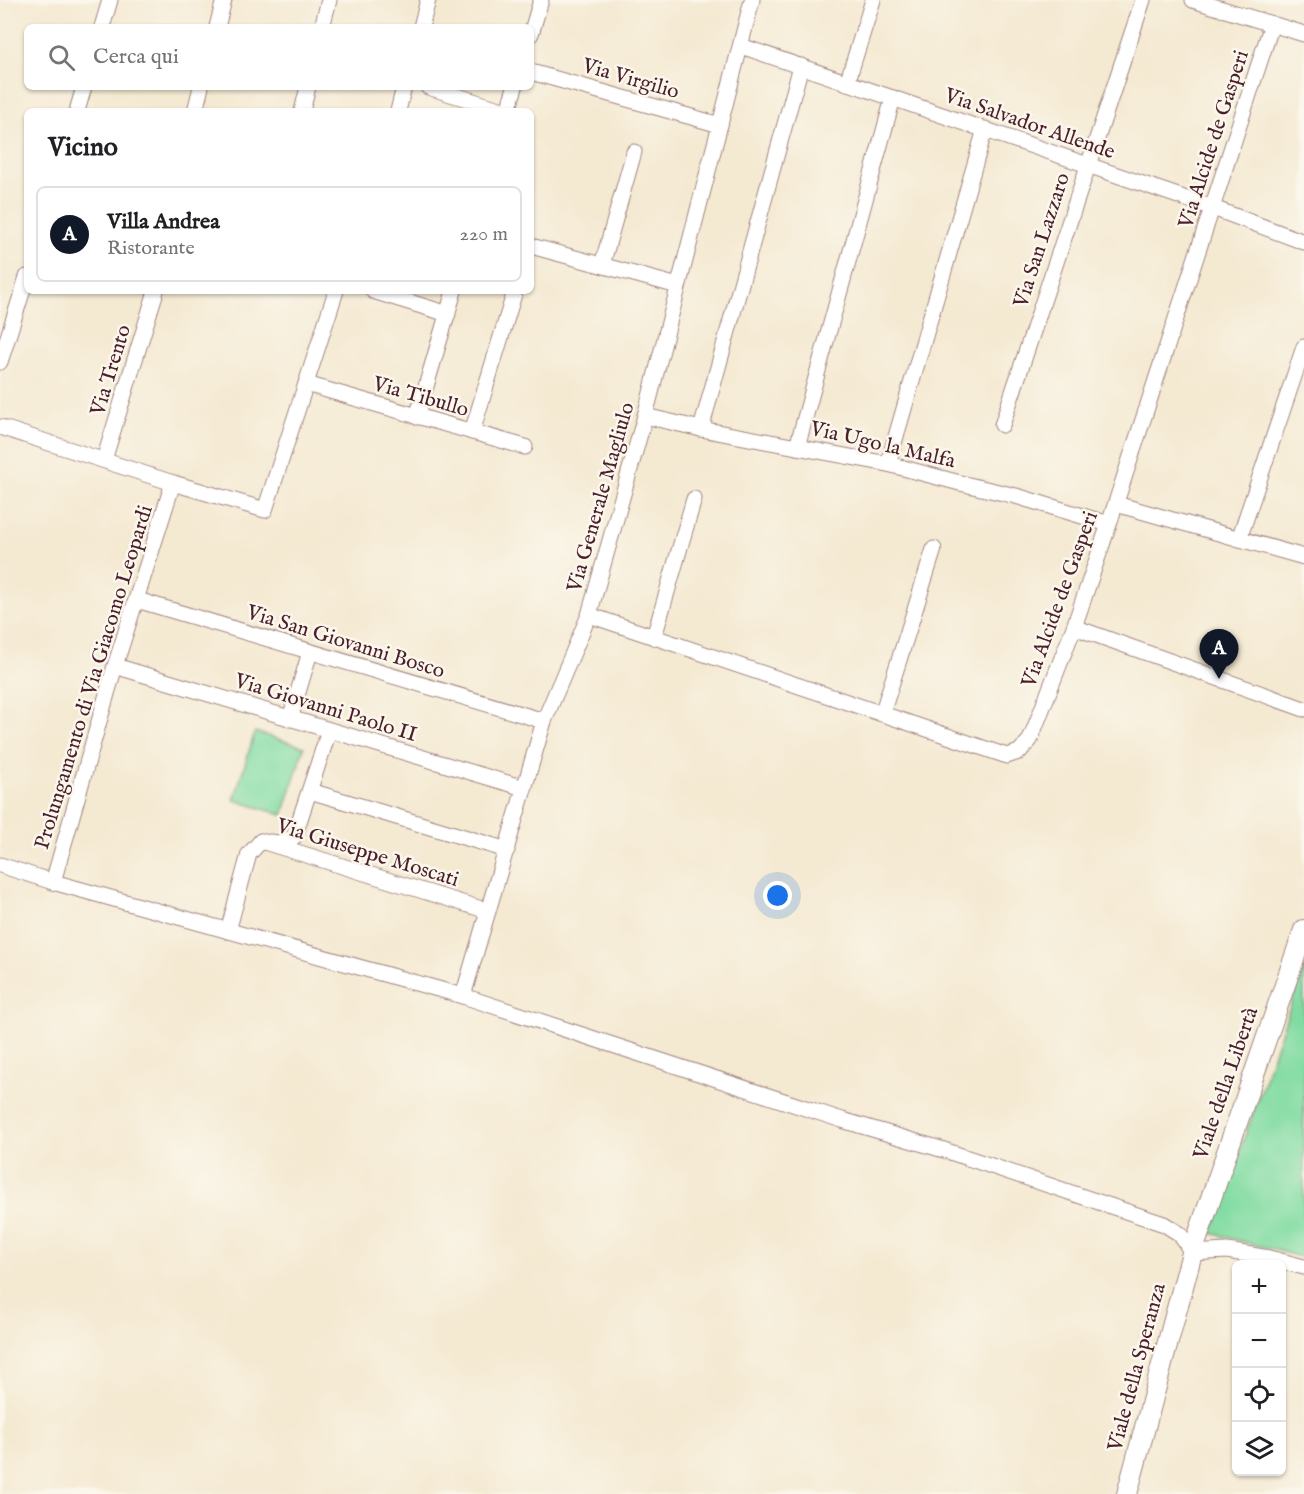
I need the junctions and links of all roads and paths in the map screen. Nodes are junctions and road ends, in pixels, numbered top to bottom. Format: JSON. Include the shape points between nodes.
{"nodes":[{"id":1,"x":110,"y":0,"type":"edge"},
{"id":2,"x":224,"y":0,"type":"edge"},
{"id":3,"x":329,"y":0,"type":"edge"},
{"id":4,"x":428,"y":0,"type":"edge"},
{"id":5,"x":541,"y":0,"type":"edge"},
{"id":6,"x":752,"y":0,"type":"edge"},
{"id":7,"x":873,"y":0,"type":"edge"},
{"id":8,"x":1143,"y":0,"type":"edge"},
{"id":9,"x":1193,"y":0,"type":"edge"},
{"id":10,"x":103,"y":24,"type":"edge"},
{"id":11,"x":218,"y":24,"type":"edge"},
{"id":12,"x":323,"y":24,"type":"edge"},
{"id":13,"x":422,"y":24,"type":"edge"},
{"id":14,"x":534,"y":24,"type":"edge"},
{"id":15,"x":1272,"y":24,"type":"junction"},
{"id":16,"x":1304,"y":34,"type":"edge"},
{"id":17,"x":741,"y":46,"type":"junction"},
{"id":18,"x":801,"y":66,"type":"junction"},
{"id":19,"x":534,"y":73,"type":"edge"},
{"id":20,"x":847,"y":82,"type":"junction"},
{"id":21,"x":83,"y":90,"type":"edge"},
{"id":22,"x":200,"y":90,"type":"edge"},
{"id":23,"x":307,"y":90,"type":"edge"},
{"id":24,"x":403,"y":90,"type":"edge"},
{"id":25,"x":438,"y":90,"type":"edge"},
{"id":26,"x":514,"y":90,"type":"edge"},
{"id":27,"x":455,"y":95,"type":"junction"},
{"id":28,"x":893,"y":98,"type":"junction"},
{"id":29,"x":78,"y":108,"type":"edge"},
{"id":30,"x":196,"y":108,"type":"edge"},
{"id":31,"x":303,"y":108,"type":"edge"},
{"id":32,"x":399,"y":108,"type":"edge"},
{"id":33,"x":452,"y":108,"type":"edge"},
{"id":34,"x":497,"y":108,"type":"edge"},
{"id":35,"x":508,"y":108,"type":"edge"},
{"id":36,"x":720,"y":125,"type":"junction"},
{"id":37,"x":985,"y":129,"type":"junction"},
{"id":38,"x":634,"y":152,"type":"dead end"},
{"id":39,"x":1088,"y":165,"type":"junction"},
{"id":40,"x":1213,"y":208,"type":"junction"},
{"id":41,"x":1304,"y":242,"type":"edge"},
{"id":42,"x":534,"y":247,"type":"edge"},
{"id":43,"x":602,"y":265,"type":"junction"},
{"id":44,"x":678,"y":286,"type":"junction"},
{"id":45,"x":24,"y":287,"type":"edge"},
{"id":46,"x":155,"y":294,"type":"edge"},
{"id":47,"x":335,"y":294,"type":"edge"},
{"id":48,"x":453,"y":294,"type":"edge"},
{"id":49,"x":514,"y":294,"type":"edge"},
{"id":50,"x":401,"y":295,"type":"edge"},
{"id":51,"x":448,"y":314,"type":"junction"},
{"id":52,"x":1304,"y":347,"type":"edge"},
{"id":53,"x":0,"y":362,"type":"edge"},
{"id":54,"x":306,"y":384,"type":"junction"},
{"id":55,"x":645,"y":416,"type":"junction"},
{"id":56,"x":417,"y":417,"type":"junction"},
{"id":57,"x":1002,"y":426,"type":"dead end"},
{"id":58,"x":0,"y":428,"type":"edge"},
{"id":59,"x":701,"y":429,"type":"junction"},
{"id":60,"x":472,"y":432,"type":"junction"},
{"id":61,"x":525,"y":447,"type":"dead end"},
{"id":62,"x":798,"y":447,"type":"junction"},
{"id":63,"x":104,"y":460,"type":"junction"},
{"id":64,"x":888,"y":464,"type":"junction"},
{"id":65,"x":172,"y":483,"type":"junction"},
{"id":66,"x":694,"y":499,"type":"dead end"},
{"id":67,"x":1116,"y":504,"type":"junction"},
{"id":68,"x":1109,"y":524,"type":"junction"},
{"id":69,"x":1239,"y":539,"type":"junction"},
{"id":70,"x":934,"y":549,"type":"dead end"},
{"id":71,"x":1304,"y":557,"type":"edge"},
{"id":72,"x":137,"y":600,"type":"junction"},
{"id":73,"x":589,"y":615,"type":"junction"},
{"id":74,"x":1074,"y":627,"type":"junction"},
{"id":75,"x":654,"y":637,"type":"junction"},
{"id":76,"x":309,"y":652,"type":"junction"},
{"id":77,"x":116,"y":666,"type":"junction"},
{"id":78,"x":1304,"y":708,"type":"edge"},
{"id":79,"x":882,"y":714,"type":"junction"},
{"id":80,"x":290,"y":719,"type":"junction"},
{"id":81,"x":544,"y":721,"type":"junction"},
{"id":82,"x":329,"y":730,"type":"junction"},
{"id":83,"x":524,"y":788,"type":"junction"},
{"id":84,"x":310,"y":791,"type":"junction"},
{"id":85,"x":261,"y":841,"type":"junction"},
{"id":86,"x":507,"y":850,"type":"junction"},
{"id":87,"x":0,"y":865,"type":"edge"},
{"id":88,"x":53,"y":882,"type":"junction"},
{"id":89,"x":488,"y":911,"type":"junction"},
{"id":90,"x":1304,"y":930,"type":"edge"},
{"id":91,"x":228,"y":931,"type":"junction"},
{"id":92,"x":463,"y":996,"type":"junction"},
{"id":93,"x":1192,"y":1252,"type":"junction"},
{"id":94,"x":1304,"y":1267,"type":"edge"},
{"id":95,"x":1127,"y":1494,"type":"edge"}],
"edges":[{"from":1,"to":10,"type":"street"},
{"from":2,"to":11,"type":"street"},
{"from":3,"to":12,"type":"street"},
{"from":4,"to":13,"type":"street"},
{"from":5,"to":14,"type":"street"},
{"from":6,"to":17,"type":"street","name":"Via Generale Magliulo"},
{"from":7,"to":20,"type":"street"},
{"from":8,"to":39,"type":"street","name":"Via San Lazzaro"},
{"from":9,"to":15,"type":"street"},
{"from":15,"to":16,"type":"street"},
{"from":15,"to":40,"type":"street","name":"Via Alcide de Gasperi"},
{"from":17,"to":18,"type":"street","name":"Via Salvador Allende"},
{"from":17,"to":36,"type":"street","name":"Via Generale Magliulo"},
{"from":18,"to":20,"type":"street","name":"Via Salvador Allende"},
{"from":18,"to":59,"type":"street"},
{"from":19,"to":36,"type":"street","name":"Via Virgilio"},
{"from":20,"to":28,"type":"street","name":"Via Salvador Allende"},
{"from":21,"to":29,"type":"street"},
{"from":22,"to":30,"type":"street"},
{"from":23,"to":31,"type":"street"},
{"from":24,"to":32,"type":"street"},
{"from":25,"to":27,"type":"street"},
{"from":26,"to":35,"type":"street"},
{"from":27,"to":33,"type":"street"},
{"from":27,"to":34,"type":"street"},
{"from":28,"to":37,"type":"street","name":"Via Salvador Allende"},
{"from":28,"to":62,"type":"street"},
{"from":36,"to":44,"type":"street","name":"Via Generale Magliulo"},
{"from":37,"to":39,"type":"street","name":"Via Salvador Allende"},
{"from":37,"to":64,"type":"street"},
{"from":38,"to":43,"type":"street"},
{"from":39,"to":40,"type":"street","name":"Via Salvador Allende"},
{"from":39,"to":57,"type":"street","name":"Via San Lazzaro"},
{"from":40,"to":41,"type":"street","name":"Via Salvador Allende"},
{"from":40,"to":67,"type":"street","name":"Via Alcide de Gasperi"},
{"from":42,"to":43,"type":"street"},
{"from":43,"to":44,"type":"street"},
{"from":44,"to":55,"type":"street","name":"Via Generale Magliulo"},
{"from":45,"to":53,"type":"street"},
{"from":46,"to":63,"type":"street","name":"Via Trento"},
{"from":47,"to":54,"type":"street"},
{"from":48,"to":51,"type":"street"},
{"from":49,"to":60,"type":"street"},
{"from":50,"to":51,"type":"street"},
{"from":51,"to":56,"type":"street"},
{"from":52,"to":69,"type":"street"},
{"from":54,"to":56,"type":"street","name":"Via Tibullo"},
{"from":54,"to":65,"type":"street","name":"Prolungamento di Via Giacomo Leopardi","via":[[266,510]]},
{"from":55,"to":59,"type":"street","name":"Via Ugo la Malfa"},
{"from":55,"to":73,"type":"street","name":"Via Generale Magliulo"},
{"from":56,"to":60,"type":"street","name":"Via Tibullo"},
{"from":58,"to":63,"type":"street","name":"Prolungamento di Via Giacomo Leopardi"},
{"from":59,"to":62,"type":"street","name":"Via Ugo la Malfa"},
{"from":60,"to":61,"type":"street","name":"Via Tibullo"},
{"from":62,"to":64,"type":"street","name":"Via Ugo la Malfa"},
{"from":63,"to":65,"type":"street","name":"Prolungamento di Via Giacomo Leopardi"},
{"from":64,"to":68,"type":"street","name":"Via Ugo la Malfa"},
{"from":65,"to":72,"type":"street","name":"Prolungamento di Via Giacomo Leopardi"},
{"from":66,"to":75,"type":"street"},
{"from":67,"to":68,"type":"street","name":"Via Alcide de Gasperi"},
{"from":67,"to":69,"type":"street"},
{"from":68,"to":74,"type":"street","name":"Via Alcide de Gasperi"},
{"from":69,"to":71,"type":"street"},
{"from":70,"to":79,"type":"street"},
{"from":72,"to":76,"type":"street","name":"Via San Giovanni Bosco"},
{"from":72,"to":77,"type":"street","name":"Prolungamento di Via Giacomo Leopardi"},
{"from":73,"to":75,"type":"street","name":"Via Alcide de Gasperi"},
{"from":73,"to":81,"type":"street","name":"Via Generale Magliulo"},
{"from":74,"to":78,"type":"street"},
{"from":74,"to":79,"type":"street","name":"Via Alcide de Gasperi","via":[[1030,740],[1019,752],[1007,756]]},
{"from":75,"to":79,"type":"street","name":"Via Alcide de Gasperi"},
{"from":76,"to":80,"type":"street"},
{"from":76,"to":81,"type":"street","name":"Via San Giovanni Bosco"},
{"from":77,"to":80,"type":"street","name":"Via Giovanni Paolo II"},
{"from":77,"to":88,"type":"street","name":"Prolungamento di Via Giacomo Leopardi"},
{"from":80,"to":82,"type":"street","name":"Via Giovanni Paolo II"},
{"from":81,"to":83,"type":"street","name":"Via Generale Magliulo"},
{"from":82,"to":83,"type":"street","name":"Via Giovanni Paolo II"},
{"from":82,"to":84,"type":"street"},
{"from":83,"to":86,"type":"street","name":"Via Generale Magliulo"},
{"from":84,"to":85,"type":"street","via":[[294,837],[279,843]]},
{"from":84,"to":86,"type":"street"},
{"from":85,"to":89,"type":"street","name":"Via Giuseppe Moscati"},
{"from":85,"to":91,"type":"street","name":"Via Giuseppe Moscati","via":[[249,854]]},
{"from":86,"to":89,"type":"street","name":"Via Generale Magliulo"},
{"from":87,"to":88,"type":"street"},
{"from":88,"to":91,"type":"street"},
{"from":89,"to":92,"type":"street","name":"Via Generale Magliulo"},
{"from":90,"to":93,"type":"street","name":"Viale della Libertà"},
{"from":91,"to":92,"type":"street"},
{"from":92,"to":93,"type":"street","via":[[1164,1224],[1180,1234]]},
{"from":93,"to":94,"type":"street","via":[[1227,1251]]},
{"from":93,"to":95,"type":"street","name":"Viale della Speranza"}]}
